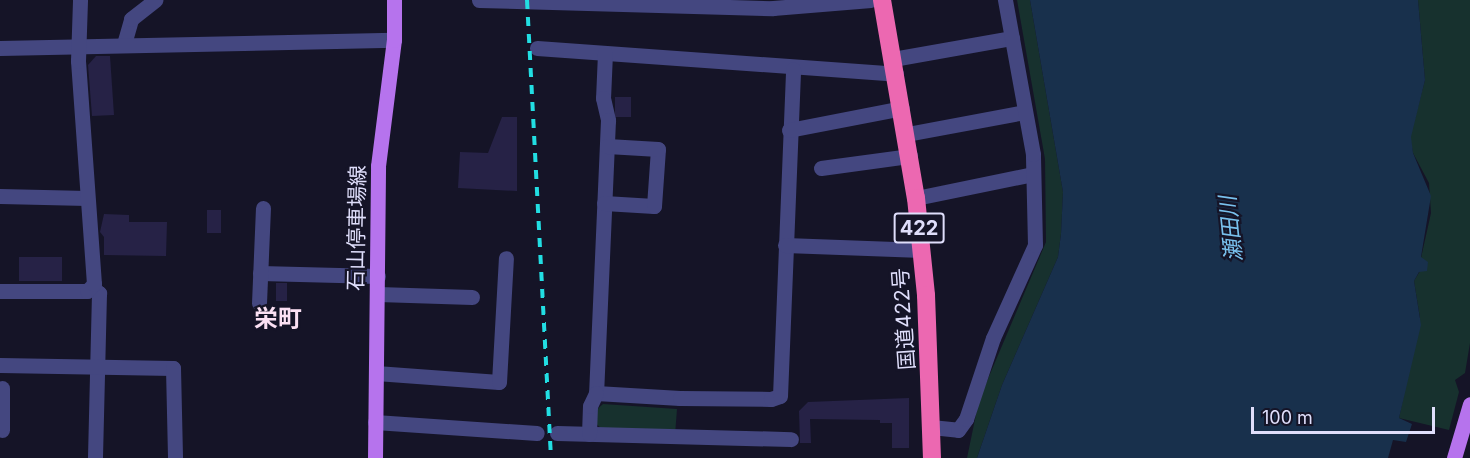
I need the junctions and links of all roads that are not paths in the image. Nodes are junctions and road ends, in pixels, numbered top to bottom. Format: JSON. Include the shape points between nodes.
{"nodes":[{"id":1,"x":80,"y":0,"type":"edge"},
{"id":2,"x":155,"y":0,"type":"edge"},
{"id":3,"x":394,"y":0,"type":"edge"},
{"id":4,"x":479,"y":0,"type":"edge"},
{"id":5,"x":871,"y":0,"type":"edge"},
{"id":6,"x":882,"y":0,"type":"edge"},
{"id":7,"x":1005,"y":0,"type":"edge"},
{"id":8,"x":592,"y":2,"type":"edge"},
{"id":9,"x":1012,"y":38,"type":"junction"},
{"id":10,"x":394,"y":40,"type":"junction"},
{"id":11,"x":124,"y":44,"type":"junction"},
{"id":12,"x":78,"y":46,"type":"junction"},
{"id":13,"x":0,"y":48,"type":"edge"},
{"id":14,"x":537,"y":48,"type":"dead end"},
{"id":15,"x":605,"y":52,"type":"junction"},
{"id":16,"x":894,"y":66,"type":"junction"},
{"id":17,"x":793,"y":69,"type":"junction"},
{"id":18,"x":902,"y":108,"type":"junction"},
{"id":19,"x":1025,"y":112,"type":"junction"},
{"id":20,"x":789,"y":130,"type":"junction"},
{"id":21,"x":907,"y":134,"type":"junction"},
{"id":22,"x":607,"y":146,"type":"junction"},
{"id":23,"x":910,"y":156,"type":"junction"},
{"id":24,"x":821,"y":168,"type":"dead end"},
{"id":25,"x":1033,"y":174,"type":"junction"},
{"id":26,"x":0,"y":196,"type":"edge"},
{"id":27,"x":87,"y":198,"type":"junction"},
{"id":28,"x":916,"y":198,"type":"junction"},
{"id":29,"x":604,"y":203,"type":"junction"},
{"id":30,"x":262,"y":207,"type":"dead end"},
{"id":31,"x":785,"y":245,"type":"junction"},
{"id":32,"x":922,"y":250,"type":"junction"},
{"id":33,"x":506,"y":258,"type":"dead end"},
{"id":34,"x":260,"y":273,"type":"junction"},
{"id":35,"x":378,"y":276,"type":"junction"},
{"id":36,"x":92,"y":288,"type":"junction"},
{"id":37,"x":0,"y":291,"type":"edge"},
{"id":38,"x":378,"y":294,"type":"junction"},
{"id":39,"x":472,"y":297,"type":"dead end"},
{"id":40,"x":258,"y":303,"type":"dead end"},
{"id":41,"x":0,"y":365,"type":"edge"},
{"id":42,"x":97,"y":366,"type":"junction"},
{"id":43,"x":376,"y":373,"type":"junction"},
{"id":44,"x":2,"y":388,"type":"dead end"},
{"id":45,"x":596,"y":393,"type":"junction"},
{"id":46,"x":1470,"y":404,"type":"edge"},
{"id":47,"x":375,"y":422,"type":"junction"},
{"id":48,"x":931,"y":427,"type":"junction"},
{"id":49,"x":2,"y":430,"type":"dead end"},
{"id":50,"x":537,"y":433,"type":"dead end"},
{"id":51,"x":557,"y":433,"type":"dead end"},
{"id":52,"x":589,"y":434,"type":"junction"},
{"id":53,"x":792,"y":439,"type":"dead end"},
{"id":54,"x":95,"y":458,"type":"edge"},
{"id":55,"x":175,"y":458,"type":"edge"},
{"id":56,"x":375,"y":458,"type":"edge"},
{"id":57,"x":932,"y":458,"type":"edge"},
{"id":58,"x":1454,"y":458,"type":"edge"}],
"edges":[{"from":1,"to":12,"type":"street"},
{"from":2,"to":11,"type":"street","via":[[131,20]]},
{"from":3,"to":10,"type":"main road","name":"石山停車場線"},
{"from":4,"to":8,"type":"street"},
{"from":5,"to":8,"type":"street","via":[[798,8]]},
{"from":6,"to":16,"type":"highway","name":"国道422号","number":"422"},
{"from":7,"to":9,"type":"street"},
{"from":9,"to":16,"type":"street"},
{"from":9,"to":19,"type":"street"},
{"from":10,"to":11,"type":"street"},
{"from":10,"to":35,"type":"main road","name":"石山停車場線","via":[[378,166]]},
{"from":11,"to":12,"type":"street"},
{"from":12,"to":13,"type":"street"},
{"from":12,"to":27,"type":"street"},
{"from":14,"to":15,"type":"street"},
{"from":15,"to":17,"type":"street"},
{"from":15,"to":22,"type":"street"},
{"from":16,"to":17,"type":"street"},
{"from":16,"to":18,"type":"highway","name":"国道422号","number":"422"},
{"from":17,"to":20,"type":"street"},
{"from":18,"to":20,"type":"street"},
{"from":18,"to":21,"type":"highway","name":"国道422号","number":"422"},
{"from":19,"to":21,"type":"street"},
{"from":19,"to":25,"type":"street"},
{"from":20,"to":31,"type":"street"},
{"from":21,"to":23,"type":"highway","name":"国道422号","number":"422"},
{"from":22,"to":29,"type":"street"},
{"from":22,"to":29,"type":"street","via":[[658,149],[654,206]]},
{"from":23,"to":24,"type":"street"},
{"from":23,"to":28,"type":"highway","name":"国道422号","number":"422"},
{"from":25,"to":28,"type":"street"},
{"from":25,"to":48,"type":"street","via":[[1035,245],[993,338],[966,419],[958,430]]},
{"from":26,"to":27,"type":"street"},
{"from":27,"to":36,"type":"street"},
{"from":28,"to":32,"type":"highway","name":"国道422号","number":"422"},
{"from":29,"to":45,"type":"street"},
{"from":30,"to":34,"type":"street"},
{"from":31,"to":32,"type":"street"},
{"from":31,"to":45,"type":"street","via":[[780,396],[680,398]]},
{"from":32,"to":48,"type":"highway","name":"国道422号","number":"422"},
{"from":33,"to":43,"type":"street","via":[[499,382]]},
{"from":34,"to":35,"type":"street"},
{"from":34,"to":40,"type":"street"},
{"from":35,"to":38,"type":"main road","name":"石山停車場線"},
{"from":36,"to":37,"type":"street"},
{"from":36,"to":42,"type":"street","via":[[99,293]]},
{"from":38,"to":39,"type":"street"},
{"from":38,"to":43,"type":"main road","name":"石山停車場線"},
{"from":41,"to":42,"type":"street"},
{"from":42,"to":54,"type":"street"},
{"from":42,"to":55,"type":"street","via":[[173,368]]},
{"from":43,"to":47,"type":"main road","name":"石山停車場線"},
{"from":44,"to":49,"type":"street"},
{"from":45,"to":52,"type":"street","via":[[590,406]]},
{"from":46,"to":58,"type":"main road"},
{"from":47,"to":50,"type":"street"},
{"from":47,"to":56,"type":"main road","name":"石山停車場線"},
{"from":48,"to":57,"type":"highway","name":"国道422号","number":"422"},
{"from":51,"to":52,"type":"street"},
{"from":52,"to":53,"type":"street"}]}
